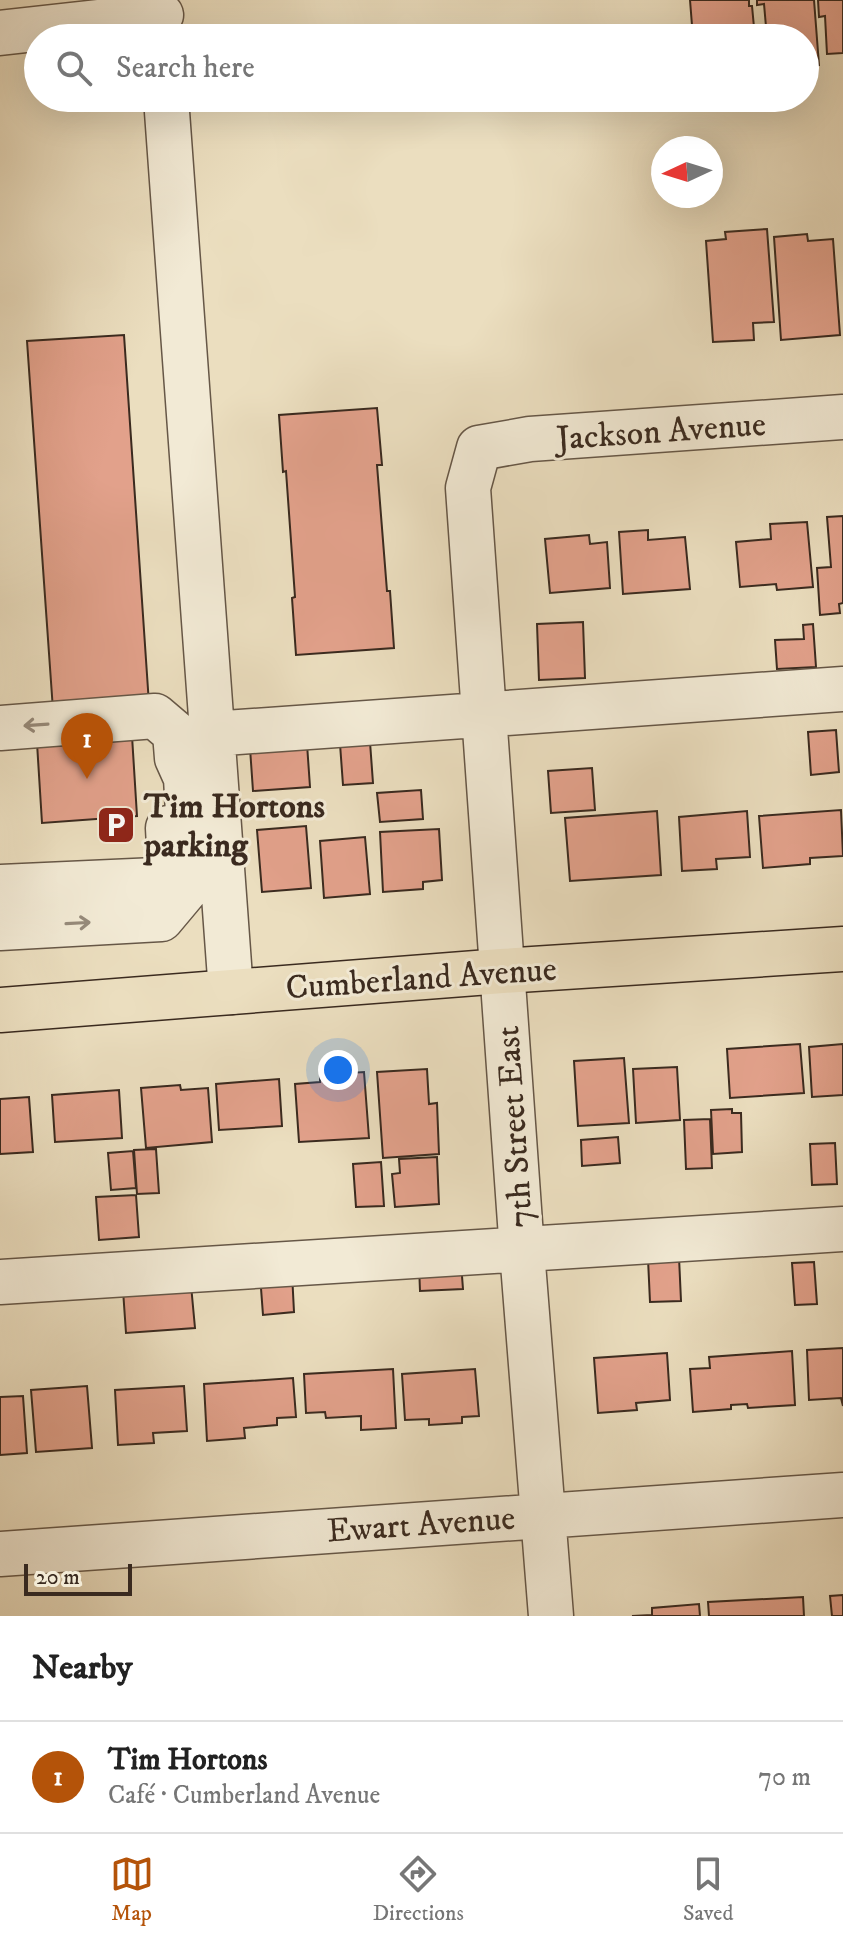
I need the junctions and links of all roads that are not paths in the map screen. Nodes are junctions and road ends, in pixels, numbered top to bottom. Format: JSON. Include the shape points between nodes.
{"nodes":[{"id":1,"x":161,"y":18,"type":"edge"},
{"id":2,"x":97,"y":24,"type":"edge"},
{"id":3,"x":24,"y":31,"type":"edge"},
{"id":4,"x":0,"y":33,"type":"edge"},
{"id":5,"x":167,"y":112,"type":"edge"},
{"id":6,"x":843,"y":417,"type":"edge"},
{"id":7,"x":479,"y":448,"type":"joint"},
{"id":8,"x":843,"y":689,"type":"edge"},
{"id":9,"x":485,"y":713,"type":"junction"},
{"id":10,"x":0,"y":728,"type":"edge"},
{"id":11,"x":211,"y":734,"type":"junction"},
{"id":12,"x":177,"y":758,"type":"junction"},
{"id":13,"x":0,"y":887,"type":"edge"},
{"id":14,"x":0,"y":928,"type":"edge"},
{"id":15,"x":843,"y":949,"type":"edge"},
{"id":16,"x":502,"y":971,"type":"junction"},
{"id":17,"x":231,"y":992,"type":"junction"},
{"id":18,"x":0,"y":1010,"type":"edge"},
{"id":19,"x":843,"y":1229,"type":"edge"},
{"id":20,"x":522,"y":1251,"type":"junction"},
{"id":21,"x":0,"y":1282,"type":"edge"},
{"id":22,"x":843,"y":1495,"type":"edge"},
{"id":23,"x":541,"y":1515,"type":"junction"},
{"id":24,"x":0,"y":1554,"type":"edge"},
{"id":25,"x":551,"y":1616,"type":"edge"}],
"edges":[{"from":1,"to":2,"type":"street"},
{"from":3,"to":4,"type":"street"},
{"from":5,"to":11,"type":"street"},
{"from":6,"to":7,"type":"street","name":"Jackson Avenue","via":[[530,439]]},
{"from":7,"to":9,"type":"street","name":"7th Street East","via":[[468,488]]},
{"from":8,"to":9,"type":"street"},
{"from":9,"to":11,"type":"street"},
{"from":9,"to":16,"type":"street","name":"7th Street East"},
{"from":12,"to":10,"type":"street","one_way":true,"via":[[175,733],[155,716]]},
{"from":11,"to":17,"type":"street"},
{"from":12,"to":13,"type":"street","via":[[164,780],[170,864],[156,880]]},
{"from":14,"to":12,"type":"street","one_way":true,"via":[[161,919],[192,882],[186,778]]},
{"from":15,"to":16,"type":"main road","name":"Cumberland Avenue"},
{"from":16,"to":17,"type":"main road","name":"Cumberland Avenue"},
{"from":16,"to":20,"type":"street","name":"7th Street East"},
{"from":17,"to":18,"type":"main road","name":"Cumberland Avenue"},
{"from":19,"to":20,"type":"street"},
{"from":20,"to":21,"type":"street"},
{"from":20,"to":23,"type":"street","name":"7th Street East"},
{"from":22,"to":23,"type":"street","name":"Ewart Avenue"},
{"from":23,"to":24,"type":"street","name":"Ewart Avenue"},
{"from":23,"to":25,"type":"street","name":"7th Street East"}]}
